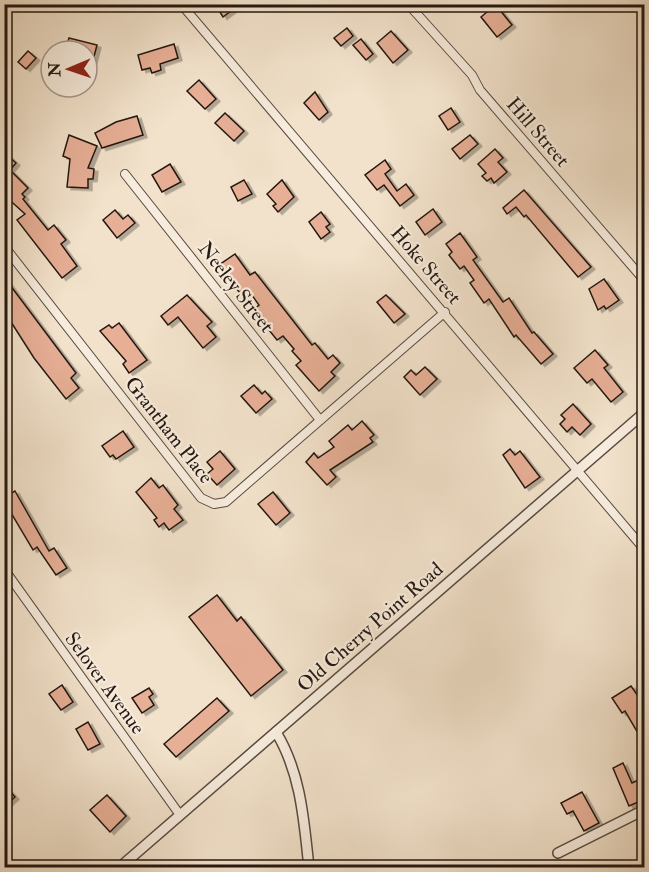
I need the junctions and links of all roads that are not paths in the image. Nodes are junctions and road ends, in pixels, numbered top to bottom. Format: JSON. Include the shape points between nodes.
{"nodes":[{"id":1,"x":107,"y":4,"type":"edge"},
{"id":2,"x":130,"y":4,"type":"edge"},
{"id":3,"x":181,"y":4,"type":"edge"},
{"id":4,"x":408,"y":4,"type":"edge"},
{"id":5,"x":125,"y":174,"type":"dead end"},
{"id":6,"x":4,"y":246,"type":"edge"},
{"id":7,"x":645,"y":280,"type":"edge"},
{"id":8,"x":445,"y":312,"type":"junction"},
{"id":9,"x":645,"y":413,"type":"edge"},
{"id":10,"x":320,"y":420,"type":"junction"},
{"id":11,"x":579,"y":470,"type":"junction"},
{"id":12,"x":645,"y":549,"type":"edge"},
{"id":13,"x":4,"y":569,"type":"edge"},
{"id":14,"x":276,"y":732,"type":"junction"},
{"id":15,"x":645,"y":810,"type":"edge"},
{"id":16,"x":180,"y":815,"type":"junction"},
{"id":17,"x":558,"y":853,"type":"dead end"},
{"id":18,"x":119,"y":867,"type":"edge"},
{"id":19,"x":309,"y":867,"type":"edge"}],
"edges":[{"from":1,"to":2,"type":"street"},
{"from":3,"to":8,"type":"street","name":"Hoke Street"},
{"from":4,"to":7,"type":"street","name":"Hill Street"},
{"from":5,"to":10,"type":"street","name":"Neeley Street"},
{"from":6,"to":10,"type":"street","name":"Grantham Place","via":[[201,498],[214,504],[226,502]]},
{"from":8,"to":10,"type":"street","name":"Grantham Place"},
{"from":8,"to":11,"type":"street","name":"Hoke Street"},
{"from":9,"to":11,"type":"street","name":"Old Cherry Point Road"},
{"from":11,"to":12,"type":"street","name":"Hoke Street"},
{"from":11,"to":14,"type":"street","name":"Old Cherry Point Road"},
{"from":13,"to":16,"type":"street","name":"Selover Avenue"},
{"from":14,"to":16,"type":"street","name":"Old Cherry Point Road"},
{"from":14,"to":19,"type":"street","via":[[288,754],[298,788]]},
{"from":15,"to":17,"type":"street"},
{"from":16,"to":18,"type":"street","name":"Old Cherry Point Road"}]}
